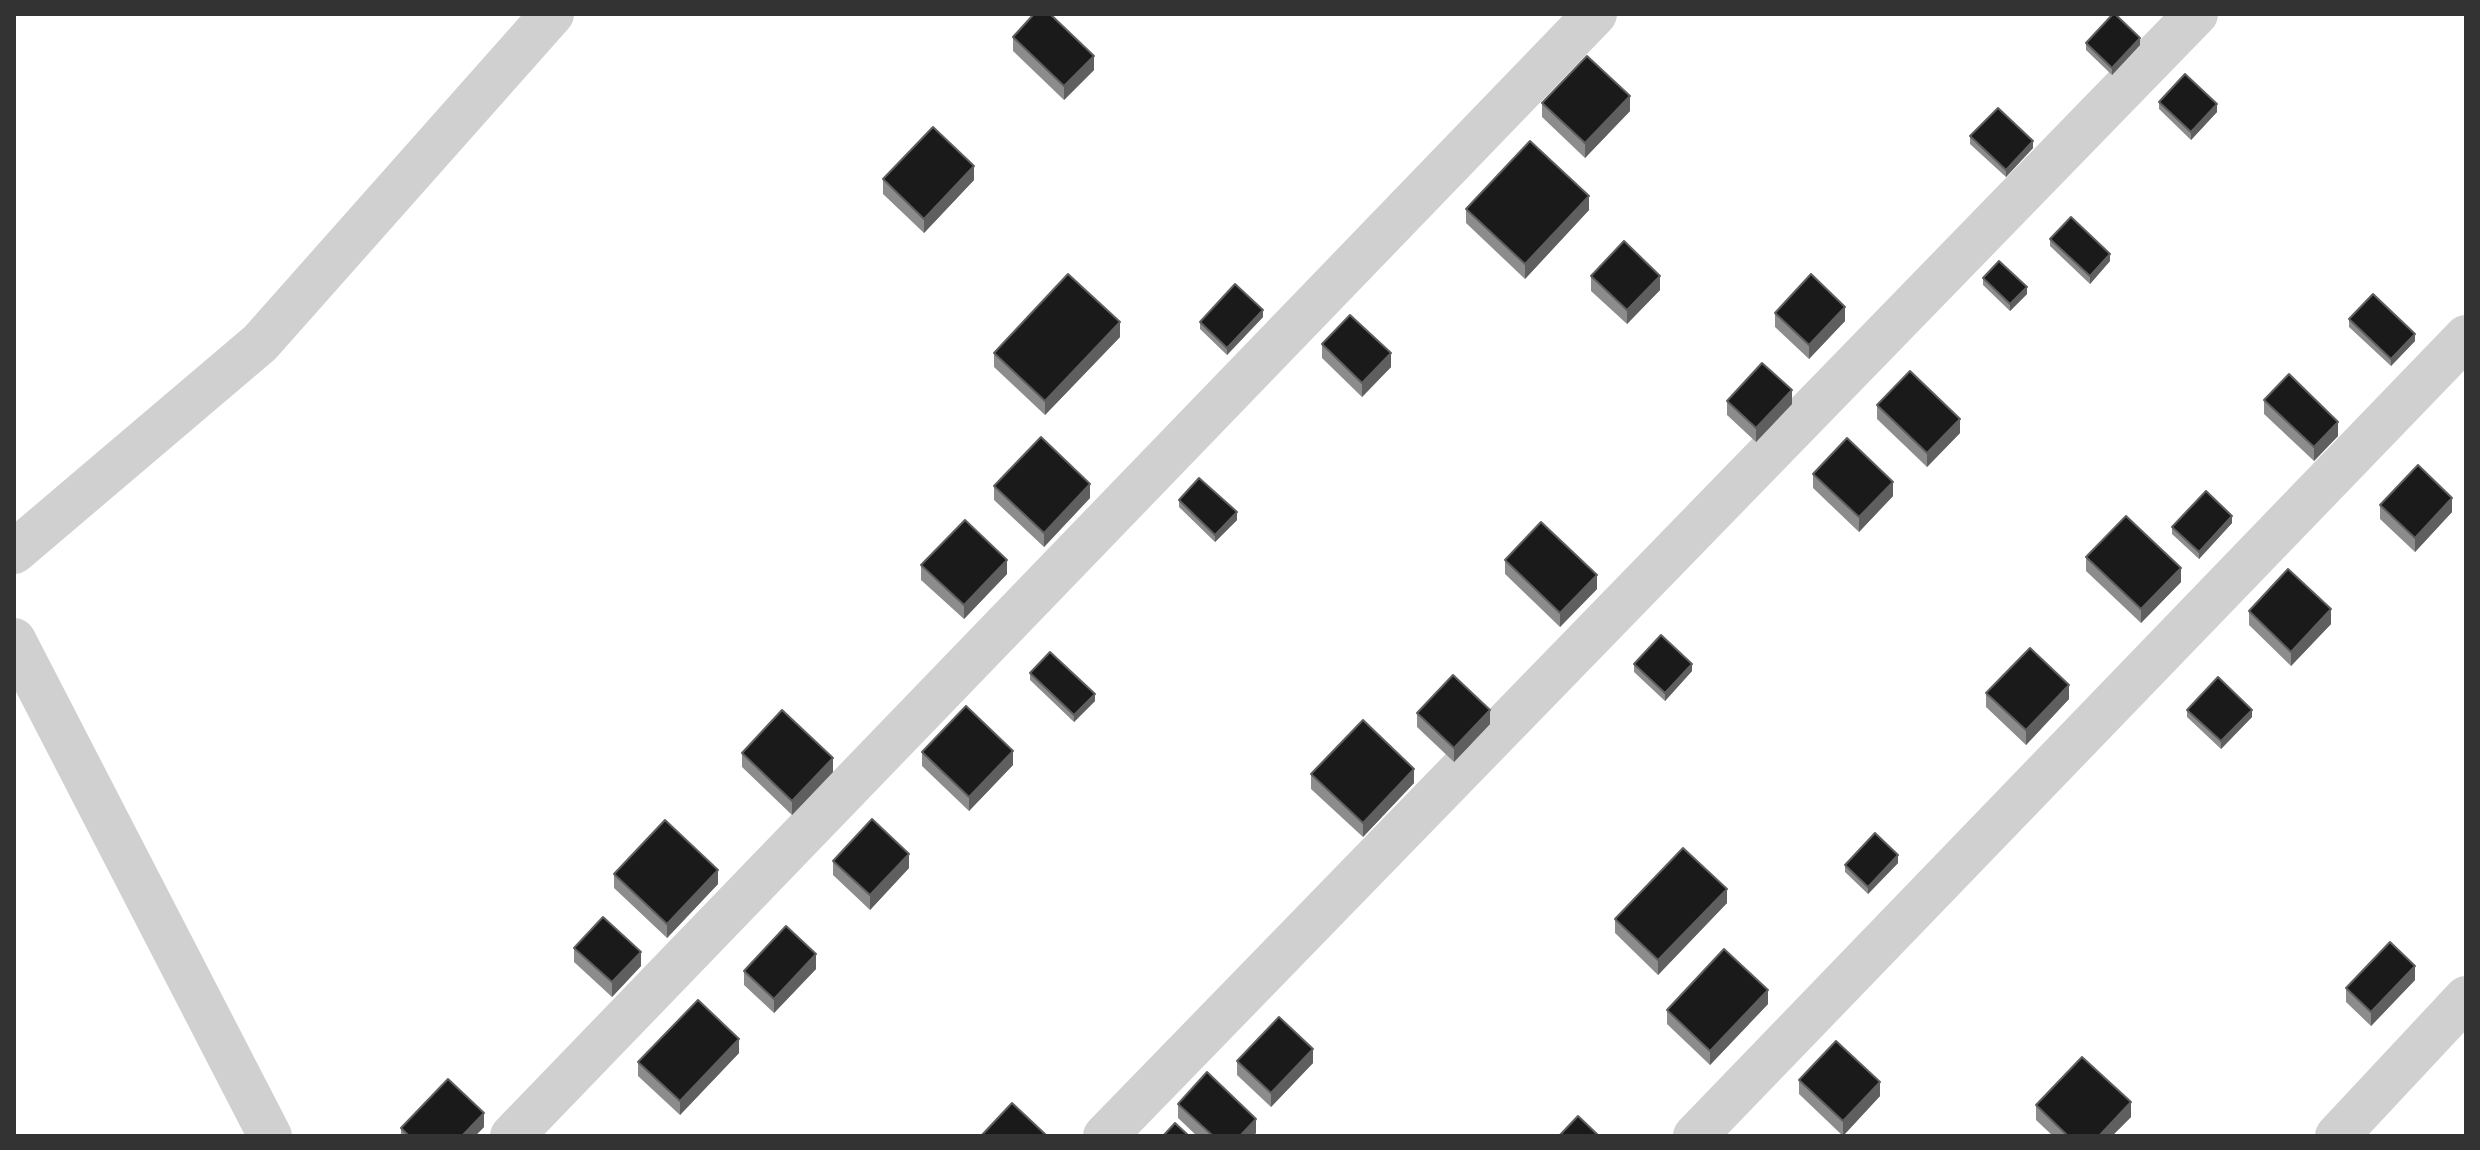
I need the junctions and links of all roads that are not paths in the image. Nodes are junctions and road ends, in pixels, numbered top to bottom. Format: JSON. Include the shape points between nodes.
{"nodes":[{"id":1,"x":552,"y":14,"type":"edge"},
{"id":2,"x":1595,"y":14,"type":"edge"},
{"id":3,"x":2196,"y":14,"type":"edge"},
{"id":4,"x":2466,"y":337,"type":"edge"},
{"id":5,"x":14,"y":552,"type":"edge"},
{"id":6,"x":14,"y":640,"type":"edge"},
{"id":7,"x":2466,"y":998,"type":"edge"},
{"id":8,"x":270,"y":1136,"type":"edge"},
{"id":9,"x":512,"y":1136,"type":"edge"},
{"id":10,"x":1105,"y":1136,"type":"edge"},
{"id":11,"x":1695,"y":1136,"type":"edge"},
{"id":12,"x":2337,"y":1136,"type":"edge"}],
"edges":[{"from":1,"to":5,"type":"street","via":[[260,343]]},
{"from":2,"to":9,"type":"street"},
{"from":3,"to":10,"type":"street"},
{"from":4,"to":11,"type":"street"},
{"from":6,"to":8,"type":"street"},
{"from":7,"to":12,"type":"street"}]}
